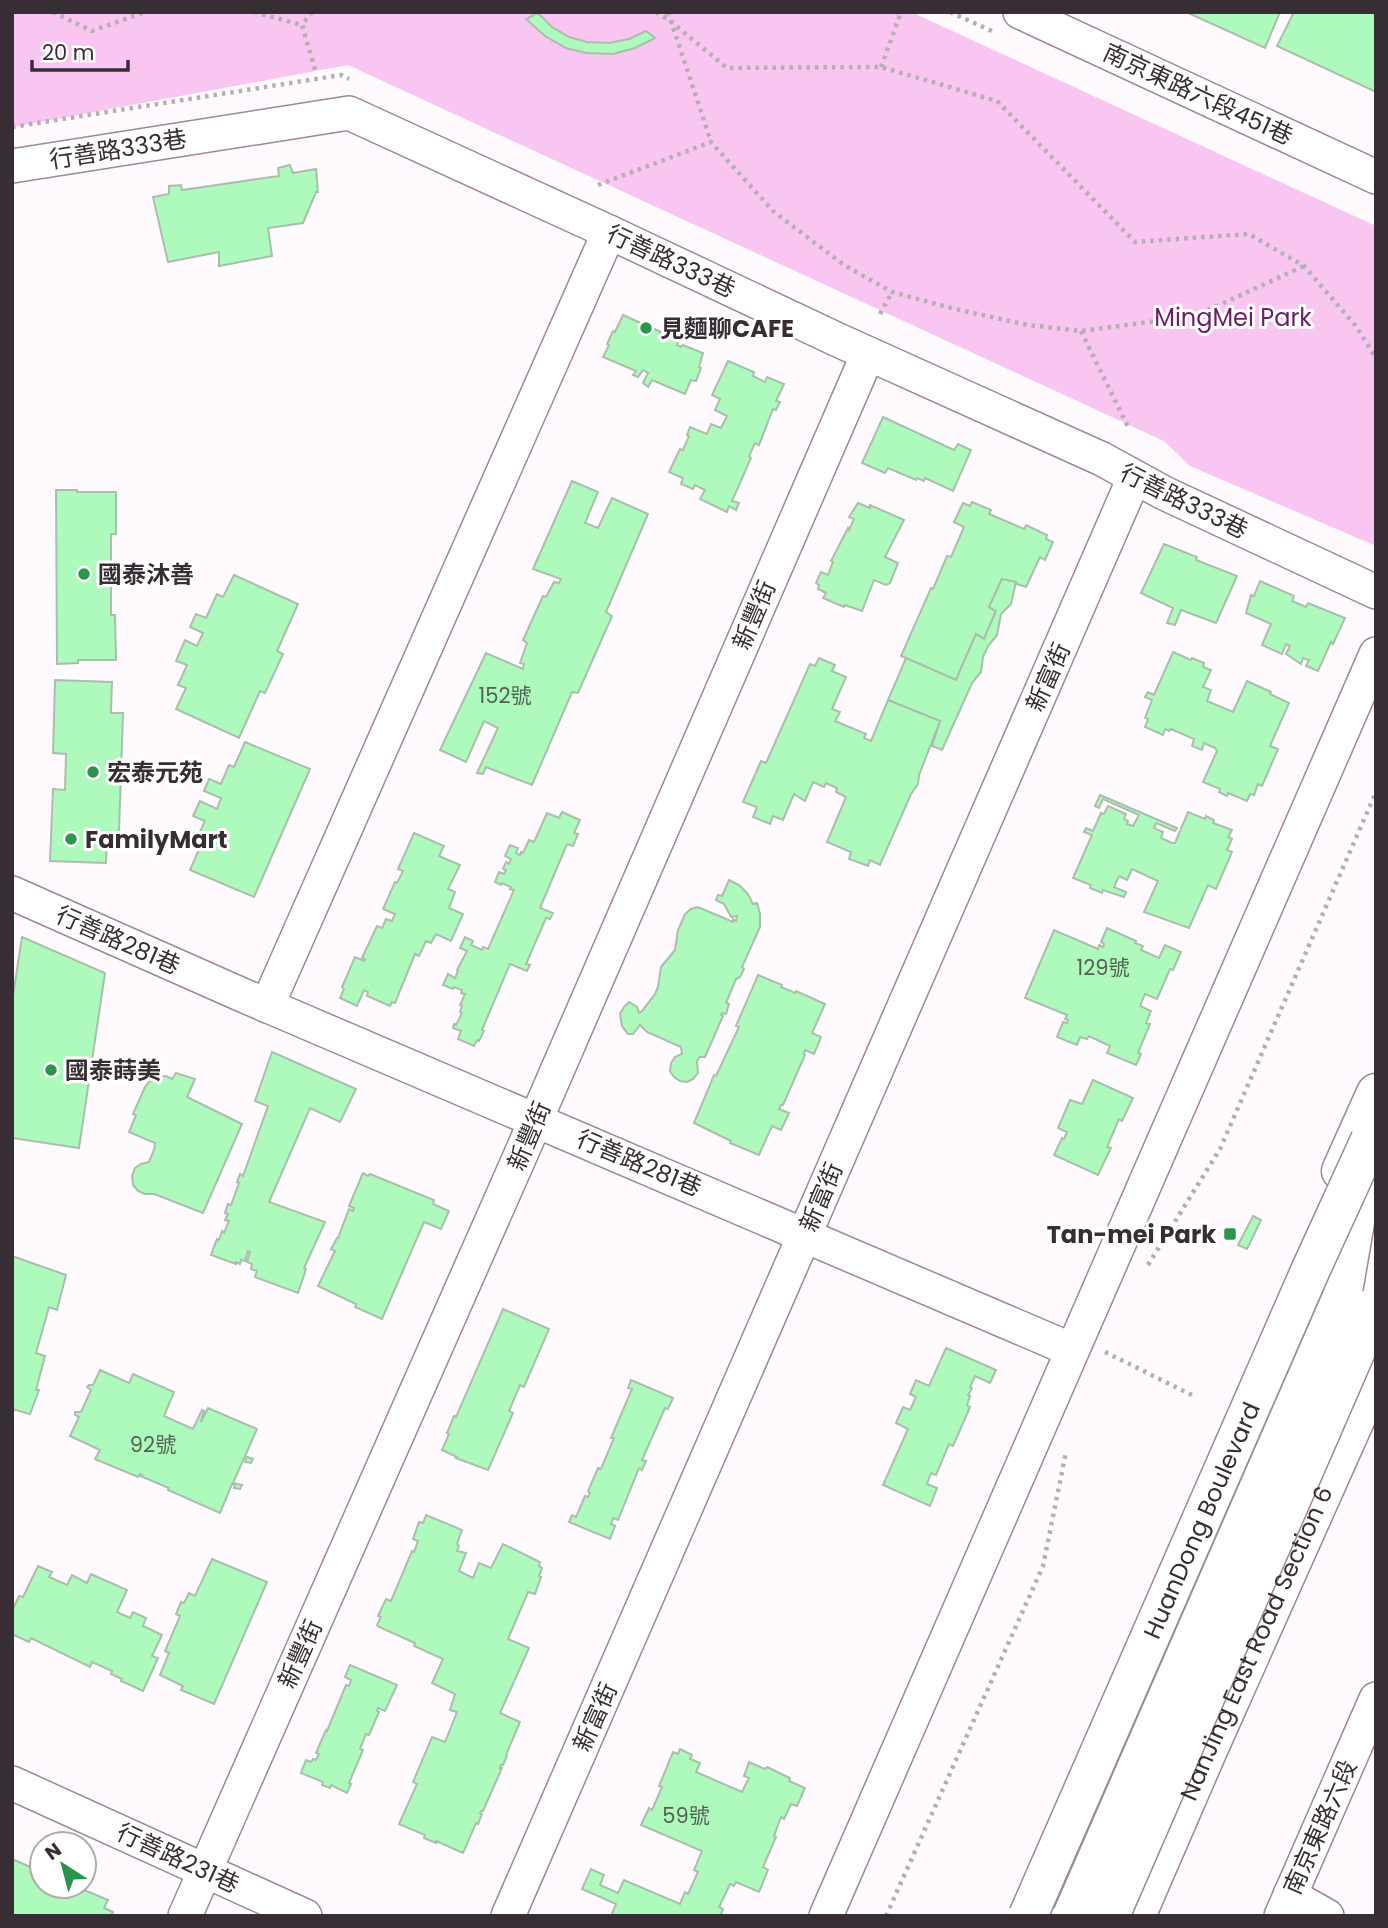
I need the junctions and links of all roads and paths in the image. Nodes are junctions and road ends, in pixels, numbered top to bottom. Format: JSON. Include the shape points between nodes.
{"nodes":[{"id":1,"x":53,"y":12,"type":"edge"},
{"id":2,"x":145,"y":12,"type":"edge"},
{"id":3,"x":254,"y":12,"type":"edge"},
{"id":4,"x":312,"y":12,"type":"edge"},
{"id":5,"x":656,"y":12,"type":"edge"},
{"id":6,"x":668,"y":12,"type":"edge"},
{"id":7,"x":901,"y":12,"type":"edge"},
{"id":8,"x":1020,"y":12,"type":"edge"},
{"id":9,"x":669,"y":20,"type":"junction"},
{"id":10,"x":302,"y":25,"type":"junction"},
{"id":11,"x":881,"y":67,"type":"junction"},
{"id":12,"x":316,"y":73,"type":"dead end"},
{"id":13,"x":711,"y":142,"type":"junction"},
{"id":14,"x":12,"y":166,"type":"edge"},
{"id":15,"x":1376,"y":177,"type":"edge"},
{"id":16,"x":598,"y":186,"type":"dead end"},
{"id":17,"x":610,"y":232,"type":"junction"},
{"id":18,"x":1304,"y":266,"type":"junction"},
{"id":19,"x":892,"y":292,"type":"junction"},
{"id":20,"x":880,"y":314,"type":"dead end"},
{"id":21,"x":1081,"y":331,"type":"junction"},
{"id":22,"x":868,"y":354,"type":"junction"},
{"id":23,"x":1376,"y":358,"type":"edge"},
{"id":24,"x":1129,"y":429,"type":"dead end"},
{"id":25,"x":1134,"y":478,"type":"junction"},
{"id":26,"x":1376,"y":592,"type":"edge"},
{"id":27,"x":1376,"y":654,"type":"edge"},
{"id":28,"x":1376,"y":792,"type":"edge"},
{"id":29,"x":12,"y":893,"type":"edge"},
{"id":30,"x":267,"y":1006,"type":"junction"},
{"id":31,"x":1376,"y":1093,"type":"edge"},
{"id":32,"x":536,"y":1119,"type":"junction"},
{"id":33,"x":1373,"y":1133,"type":"edge"},
{"id":34,"x":805,"y":1234,"type":"junction"},
{"id":35,"x":1376,"y":1245,"type":"edge"},
{"id":36,"x":1144,"y":1271,"type":"dead end"},
{"id":37,"x":1359,"y":1301,"type":"edge"},
{"id":38,"x":1085,"y":1349,"type":"junction"},
{"id":39,"x":1376,"y":1373,"type":"edge"},
{"id":40,"x":1196,"y":1397,"type":"dead end"},
{"id":41,"x":1068,"y":1446,"type":"dead end"},
{"id":42,"x":1376,"y":1699,"type":"edge"},
{"id":43,"x":1099,"y":1707,"type":"junction"},
{"id":44,"x":1207,"y":1752,"type":"junction"},
{"id":45,"x":12,"y":1783,"type":"edge"},
{"id":46,"x":204,"y":1869,"type":"junction"},
{"id":47,"x":1286,"y":1905,"type":"edge"},
{"id":48,"x":185,"y":1916,"type":"edge"},
{"id":49,"x":305,"y":1916,"type":"edge"},
{"id":50,"x":508,"y":1916,"type":"edge"},
{"id":51,"x":826,"y":1916,"type":"edge"},
{"id":52,"x":886,"y":1916,"type":"edge"},
{"id":53,"x":1008,"y":1916,"type":"edge"},
{"id":54,"x":1028,"y":1916,"type":"edge"},
{"id":55,"x":1072,"y":1916,"type":"edge"},
{"id":56,"x":1110,"y":1916,"type":"edge"},
{"id":57,"x":1136,"y":1916,"type":"edge"},
{"id":58,"x":1326,"y":1916,"type":"edge"}],
"edges":[{"from":1,"to":2,"type":"path","via":[[92,31]]},
{"from":3,"to":10,"type":"path"},
{"from":4,"to":10,"type":"path"},
{"from":5,"to":9,"type":"path"},
{"from":6,"to":9,"type":"path"},
{"from":7,"to":11,"type":"path"},
{"from":8,"to":15,"type":"street","name":"南京東路六段451巷"},
{"from":9,"to":11,"type":"path","via":[[727,68]]},
{"from":9,"to":13,"type":"path"},
{"from":10,"to":12,"type":"path"},
{"from":11,"to":18,"type":"path","via":[[997,101],[1135,242],[1249,234]]},
{"from":13,"to":16,"type":"path"},
{"from":13,"to":19,"type":"path","via":[[773,211],[845,265]]},
{"from":14,"to":17,"type":"street","name":"行善路333巷","via":[[349,113]]},
{"from":17,"to":22,"type":"street","name":"行善路333巷"},
{"from":17,"to":30,"type":"street"},
{"from":18,"to":21,"type":"path","via":[[1195,316]]},
{"from":18,"to":23,"type":"path","via":[[1355,325]]},
{"from":19,"to":20,"type":"path"},
{"from":19,"to":21,"type":"path","via":[[1028,325]]},
{"from":21,"to":24,"type":"path"},
{"from":22,"to":25,"type":"street","name":"行善路333巷","via":[[1102,459]]},
{"from":22,"to":32,"type":"street","name":"新豐街"},
{"from":25,"to":26,"type":"street","name":"行善路333巷"},
{"from":25,"to":34,"type":"street","name":"新富街"},
{"from":27,"to":38,"type":"street"},
{"from":28,"to":36,"type":"path","via":[[1220,1149]]},
{"from":29,"to":30,"type":"street","name":"行善路281巷"},
{"from":30,"to":32,"type":"street","name":"行善路281巷"},
{"from":31,"to":43,"type":"main road"},
{"from":32,"to":34,"type":"street","name":"行善路281巷"},
{"from":32,"to":46,"type":"street","name":"新豐街"},
{"from":33,"to":37,"type":"main road","bridge":true},
{"from":33,"to":54,"type":"main road","name":"HuanDong Boulevard","bridge":true},
{"from":34,"to":38,"type":"street","name":"行善路281巷"},
{"from":34,"to":50,"type":"street","name":"新富街"},
{"from":35,"to":37,"type":"main road"},
{"from":37,"to":55,"type":"main road","bridge":true},
{"from":37,"to":56,"type":"main road","bridge":true},
{"from":38,"to":40,"type":"path"},
{"from":38,"to":51,"type":"street"},
{"from":39,"to":44,"type":"main road","name":"NanJing East Road Section 6"},
{"from":41,"to":52,"type":"path","via":[[1043,1566]]},
{"from":42,"to":47,"type":"street","name":"南京東路六段"},
{"from":43,"to":44,"type":"main road"},
{"from":43,"to":53,"type":"main road"},
{"from":44,"to":57,"type":"main road","name":"NanJing East Road Section 6"},
{"from":45,"to":46,"type":"street","name":"行善路231巷"},
{"from":46,"to":48,"type":"street","name":"新豐街"},
{"from":46,"to":49,"type":"street","name":"行善路231巷"},
{"from":47,"to":58,"type":"street"}]}
